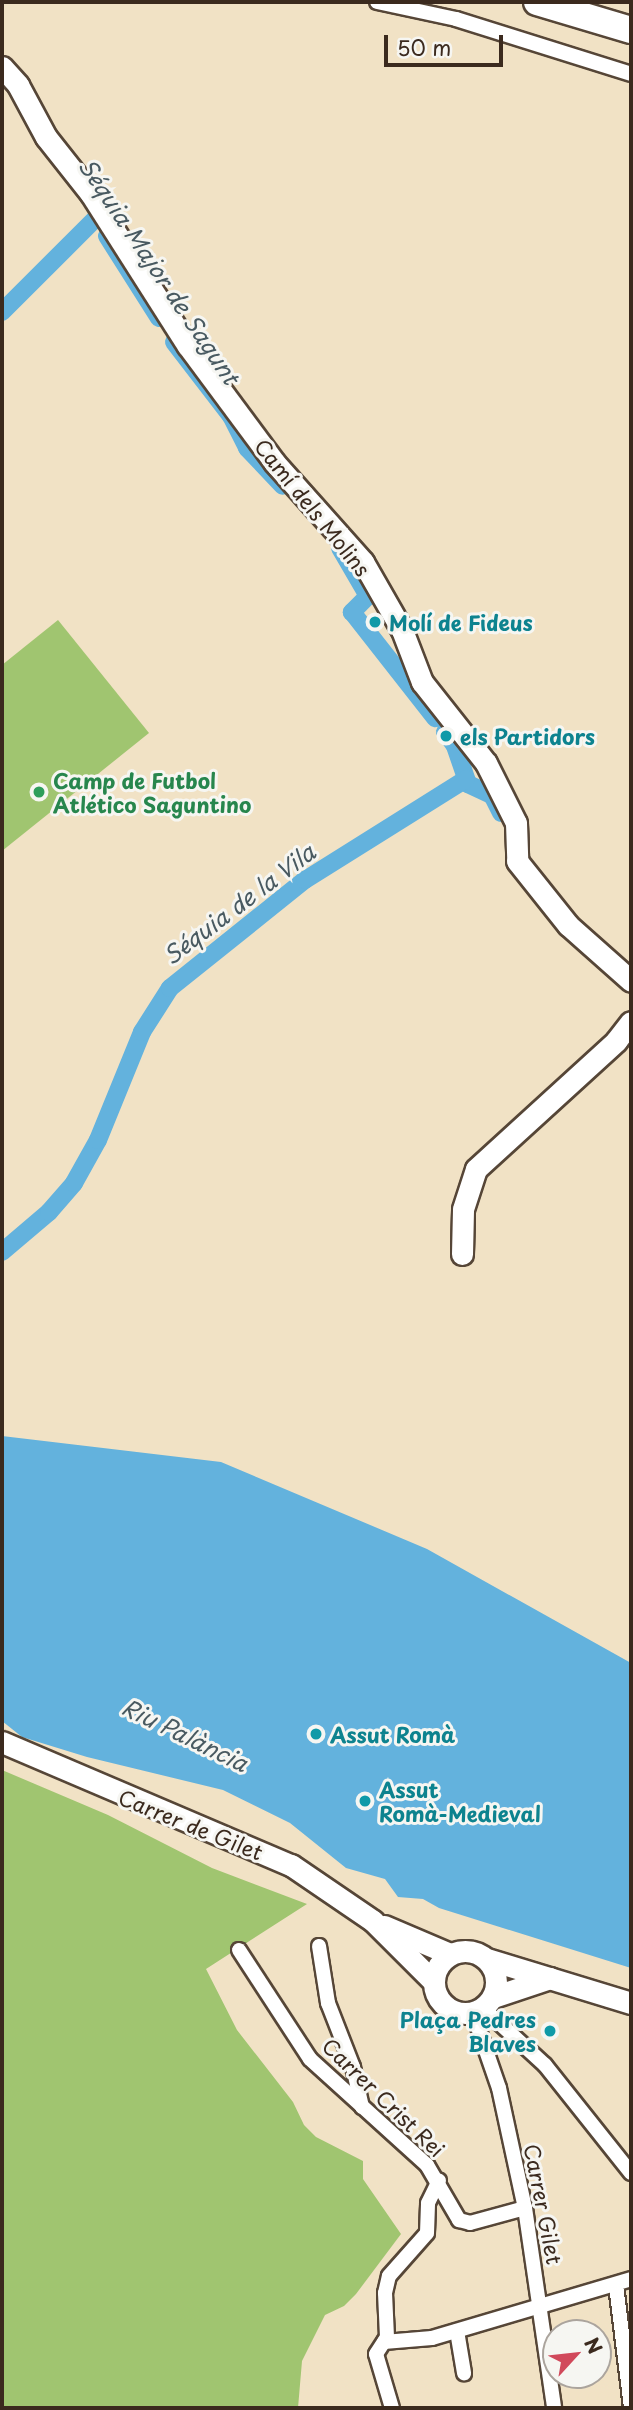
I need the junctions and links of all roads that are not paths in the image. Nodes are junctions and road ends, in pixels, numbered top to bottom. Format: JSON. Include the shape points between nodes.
{"nodes":[{"id":1,"x":377,"y":2,"type":"edge"},
{"id":2,"x":537,"y":2,"type":"edge"},
{"id":3,"x":631,"y":30,"type":"edge"},
{"id":4,"x":2,"y":66,"type":"edge"},
{"id":5,"x":631,"y":74,"type":"edge"},
{"id":6,"x":631,"y":981,"type":"edge"},
{"id":7,"x":631,"y":1022,"type":"edge"},
{"id":8,"x":462,"y":1254,"type":"dead end"},
{"id":9,"x":2,"y":1742,"type":"edge"},
{"id":10,"x":373,"y":1921,"type":"junction"},
{"id":11,"x":319,"y":1946,"type":"dead end"},
{"id":12,"x":239,"y":1950,"type":"dead end"},
{"id":13,"x":450,"y":1954,"type":"junction"},
{"id":14,"x":487,"y":1959,"type":"junction"},
{"id":15,"x":557,"y":1977,"type":"junction"},
{"id":16,"x":433,"y":1981,"type":"junction"},
{"id":17,"x":631,"y":2003,"type":"edge"},
{"id":18,"x":483,"y":2006,"type":"junction"},
{"id":19,"x":362,"y":2107,"type":"junction"},
{"id":20,"x":631,"y":2173,"type":"edge"},
{"id":21,"x":439,"y":2179,"type":"junction"},
{"id":22,"x":524,"y":2208,"type":"junction"},
{"id":23,"x":631,"y":2279,"type":"edge"},
{"id":24,"x":616,"y":2285,"type":"junction"},
{"id":25,"x":541,"y":2308,"type":"junction"},
{"id":26,"x":457,"y":2332,"type":"junction"},
{"id":27,"x":384,"y":2342,"type":"junction"},
{"id":28,"x":464,"y":2372,"type":"dead end"},
{"id":29,"x":392,"y":2408,"type":"edge"},
{"id":30,"x":554,"y":2408,"type":"edge"},
{"id":31,"x":631,"y":2408,"type":"edge"}],
"edges":[{"from":1,"to":5,"type":"street","via":[[456,19]]},
{"from":2,"to":3,"type":"highway"},
{"from":4,"to":6,"type":"street","name":"Camí dels Molins","via":[[188,346],[274,462],[363,562],[402,630],[422,682],[486,763],[516,823],[517,861],[568,925]]},
{"from":7,"to":8,"type":"street","via":[[616,1041],[475,1169],[463,1209]]},
{"from":9,"to":10,"type":"street","name":"Carrer de Gilet","via":[[291,1865]]},
{"from":10,"to":13,"type":"street","name":"Carrer de Gilet"},
{"from":10,"to":16,"type":"street","name":"Carrer de Gilet"},
{"from":11,"to":19,"type":"street","via":[[328,2003],[353,2067]]},
{"from":12,"to":19,"type":"street","name":"Carrer Crist Rei","via":[[310,2059]]},
{"from":13,"to":14,"type":"street","via":[[470,1950]]},
{"from":13,"to":16,"type":"street","via":[[437,1966]]},
{"from":14,"to":15,"type":"street"},
{"from":14,"to":18,"type":"street","via":[[496,1976]]},
{"from":15,"to":17,"type":"street"},
{"from":15,"to":18,"type":"street","via":[[527,1982]]},
{"from":16,"to":18,"type":"street","via":[[440,2002],[448,2009]]},
{"from":18,"to":20,"type":"street","via":[[545,2065]]},
{"from":18,"to":22,"type":"street","name":"Carrer Gilet"},
{"from":19,"to":21,"type":"street","name":"Carrer Crist Rei"},
{"from":21,"to":22,"type":"street","name":"Carrer Crist Rei","via":[[459,2220],[470,2223]]},
{"from":21,"to":27,"type":"street","via":[[428,2203],[427,2233],[421,2245],[389,2276]]},
{"from":22,"to":25,"type":"street","name":"Carrer Gilet"},
{"from":23,"to":24,"type":"street"},
{"from":24,"to":25,"type":"street"},
{"from":24,"to":31,"type":"street"},
{"from":25,"to":26,"type":"street"},
{"from":25,"to":30,"type":"street","name":"Carrer Gilet"},
{"from":26,"to":27,"type":"street"},
{"from":26,"to":28,"type":"street"},
{"from":27,"to":29,"type":"street","via":[[377,2361]]}]}
